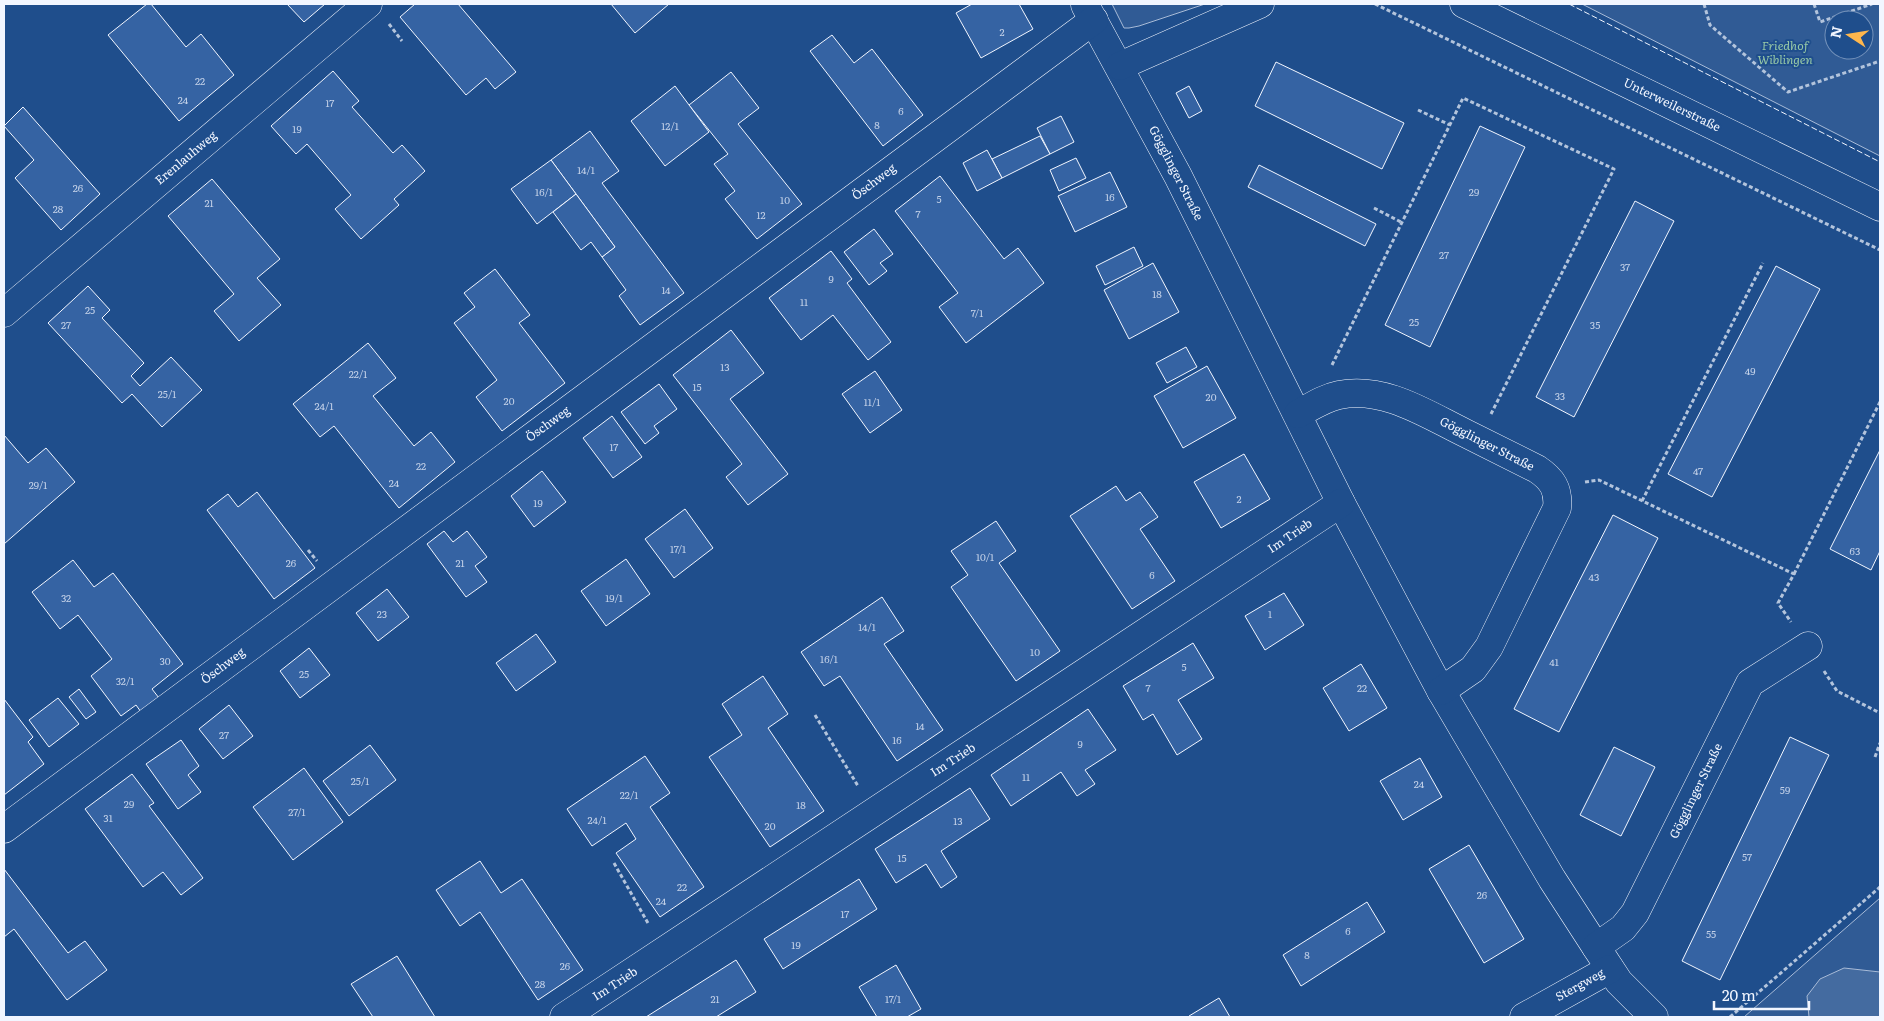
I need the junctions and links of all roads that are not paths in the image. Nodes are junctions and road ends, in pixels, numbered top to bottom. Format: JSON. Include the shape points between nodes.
{"nodes":[{"id":1,"x":368,"y":4,"type":"edge"},
{"id":2,"x":1260,"y":4,"type":"edge"},
{"id":3,"x":1464,"y":4,"type":"edge"},
{"id":4,"x":1089,"y":12,"type":"edge"},
{"id":5,"x":1120,"y":66,"type":"junction"},
{"id":6,"x":1880,"y":207,"type":"edge"},
{"id":7,"x":4,"y":313,"type":"edge"},
{"id":8,"x":1298,"y":414,"type":"junction"},
{"id":9,"x":1341,"y":503,"type":"junction"},
{"id":10,"x":1808,"y":646,"type":"road end"},
{"id":11,"x":1441,"y":691,"type":"junction"},
{"id":12,"x":4,"y":829,"type":"edge"},
{"id":13,"x":1603,"y":958,"type":"junction"},
{"id":14,"x":564,"y":1017,"type":"edge"},
{"id":15,"x":1524,"y":1017,"type":"edge"},
{"id":16,"x":1654,"y":1017,"type":"edge"}],
"edges":[{"from":1,"to":7,"type":"street","name":"Erenlauhweg"},
{"from":2,"to":5,"type":"street"},
{"from":3,"to":6,"type":"street","name":"Unterweilerstraße"},
{"from":4,"to":5,"type":"street","name":"Gögglinger Straße"},
{"from":4,"to":12,"type":"street","name":"Öschweg"},
{"from":5,"to":8,"type":"street","name":"Gögglinger Straße"},
{"from":8,"to":9,"type":"street","name":"Gögglinger Straße"},
{"from":8,"to":11,"type":"street","name":"Gögglinger Straße","via":[[1339,395],[1370,394],[1402,403],[1537,469],[1554,485],[1558,496],[1553,519],[1489,647],[1473,669]]},
{"from":9,"to":11,"type":"street","name":"Gögglinger Straße"},
{"from":9,"to":14,"type":"street","name":"Im Trieb"},
{"from":10,"to":13,"type":"street","name":"Gögglinger Straße","via":[[1750,683],[1641,903]]},
{"from":11,"to":13,"type":"street","name":"Gögglinger Straße","via":[[1552,879]]},
{"from":13,"to":15,"type":"street","name":"Stergweg"},
{"from":13,"to":16,"type":"street","name":"Gögglinger Straße","via":[[1632,996]]}]}
